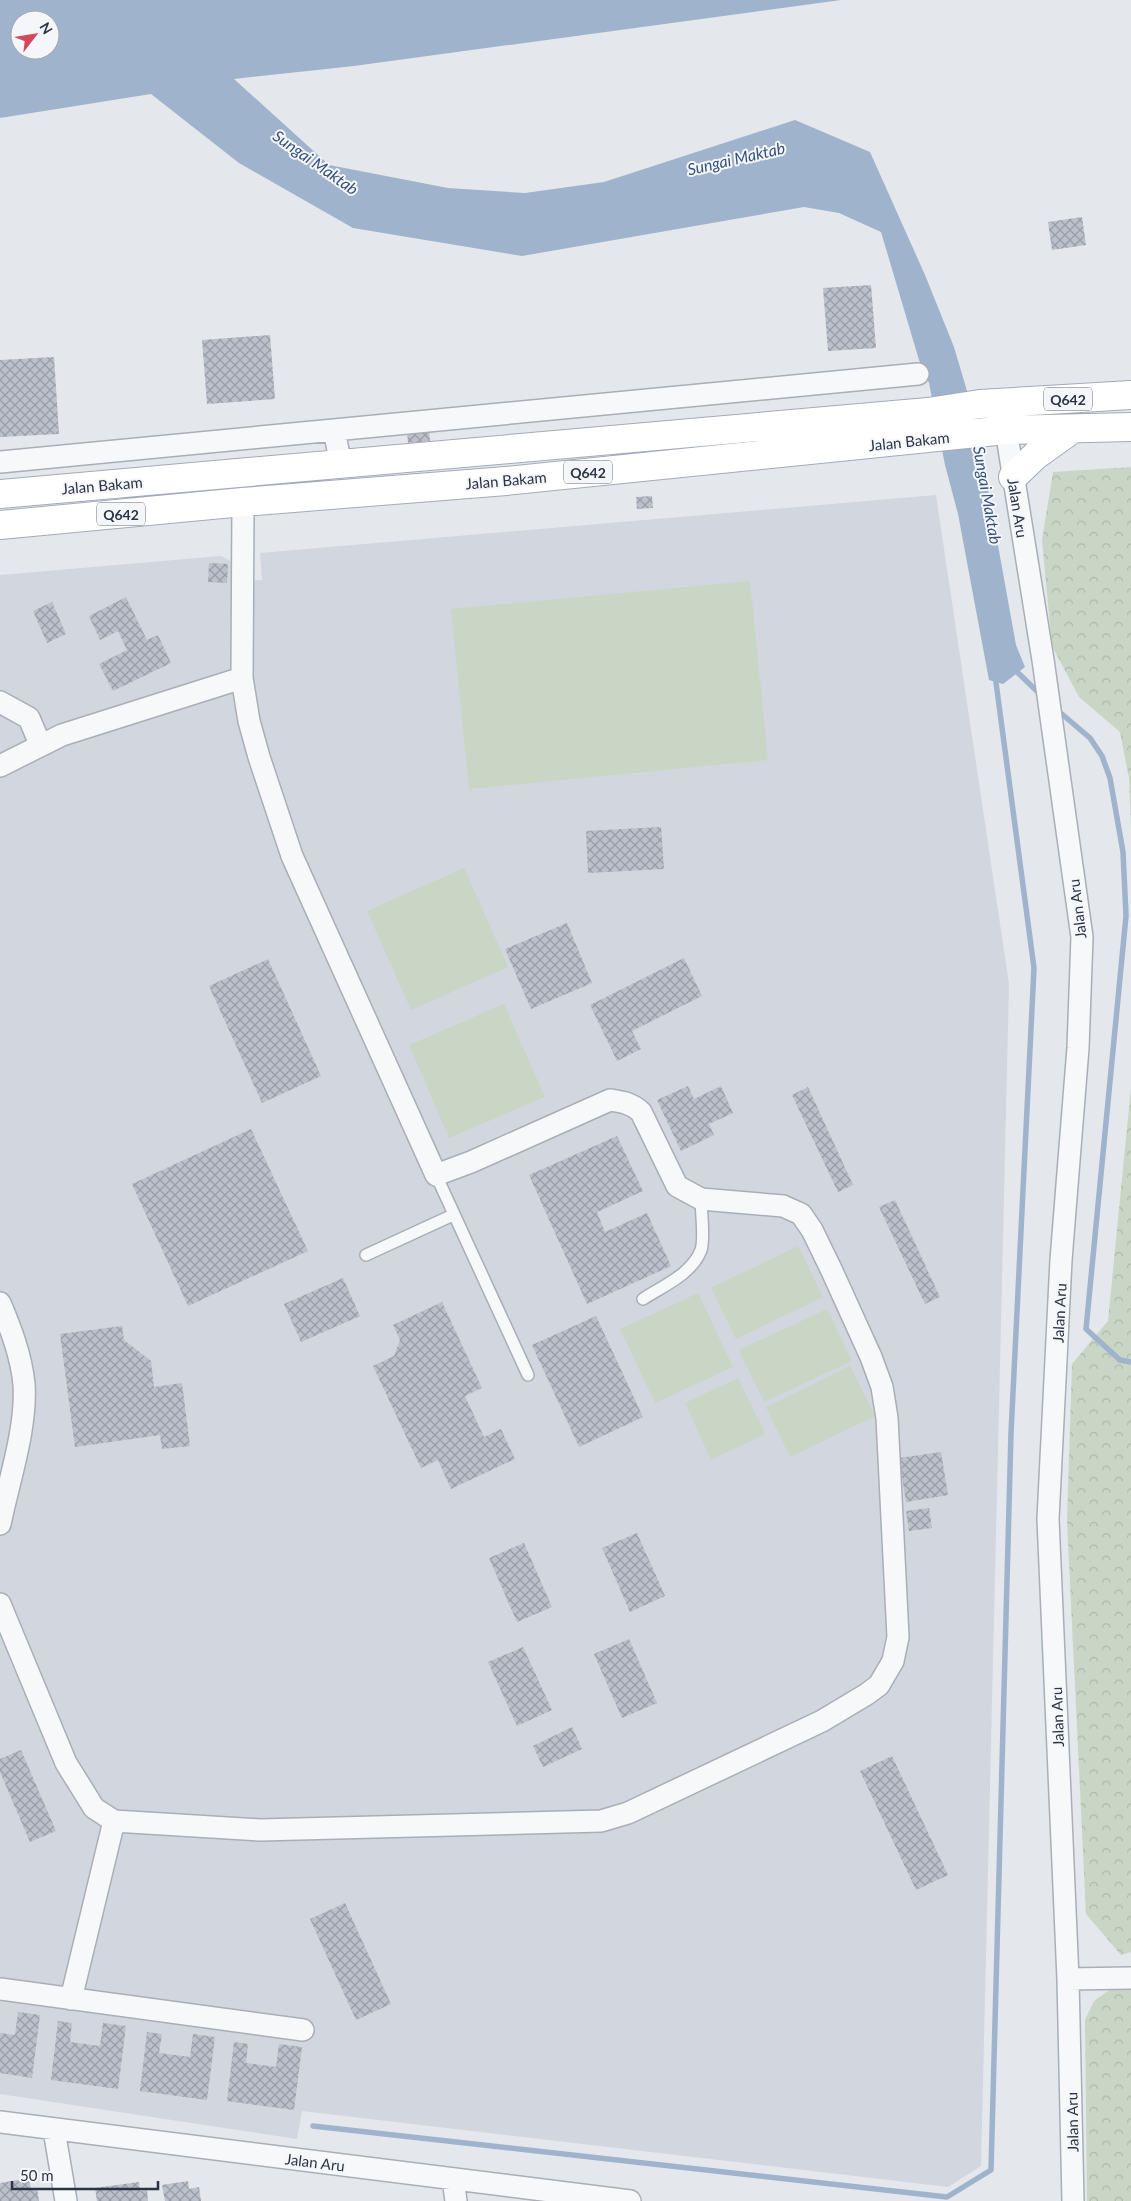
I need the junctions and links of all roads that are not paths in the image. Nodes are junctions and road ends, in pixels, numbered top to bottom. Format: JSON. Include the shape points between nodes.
{"nodes":[{"id":1,"x":918,"y":374,"type":"dead end"},
{"id":2,"x":1131,"y":395,"type":"edge"},
{"id":3,"x":1131,"y":427,"type":"edge"},
{"id":4,"x":334,"y":430,"type":"junction"},
{"id":5,"x":1071,"y":430,"type":"junction"},
{"id":6,"x":1001,"y":431,"type":"junction"},
{"id":7,"x":194,"y":445,"type":"junction"},
{"id":8,"x":0,"y":462,"type":"edge"},
{"id":9,"x":341,"y":465,"type":"junction"},
{"id":10,"x":300,"y":469,"type":"junction"},
{"id":11,"x":198,"y":477,"type":"junction"},
{"id":12,"x":1013,"y":477,"type":"junction"},
{"id":13,"x":0,"y":494,"type":"edge"},
{"id":14,"x":243,"y":502,"type":"junction"},
{"id":15,"x":0,"y":525,"type":"edge"},
{"id":16,"x":242,"y":678,"type":"junction"},
{"id":17,"x":0,"y":702,"type":"edge"},
{"id":18,"x":40,"y":744,"type":"junction"},
{"id":19,"x":0,"y":766,"type":"edge"},
{"id":20,"x":436,"y":1175,"type":"junction"},
{"id":21,"x":701,"y":1199,"type":"junction"},
{"id":22,"x":453,"y":1215,"type":"junction"},
{"id":23,"x":366,"y":1255,"type":"dead end"},
{"id":24,"x":643,"y":1299,"type":"dead end"},
{"id":25,"x":0,"y":1303,"type":"edge"},
{"id":26,"x":528,"y":1375,"type":"dead end"},
{"id":27,"x":0,"y":1524,"type":"edge"},
{"id":28,"x":0,"y":1604,"type":"edge"},
{"id":29,"x":114,"y":1821,"type":"junction"},
{"id":30,"x":1131,"y":1978,"type":"edge"},
{"id":31,"x":1068,"y":1979,"type":"junction"},
{"id":32,"x":0,"y":1989,"type":"edge"},
{"id":33,"x":71,"y":1999,"type":"junction"},
{"id":34,"x":302,"y":2030,"type":"dead end"},
{"id":35,"x":0,"y":2122,"type":"edge"},
{"id":36,"x":54,"y":2130,"type":"junction"},
{"id":37,"x":453,"y":2179,"type":"junction"},
{"id":38,"x":66,"y":2201,"type":"edge"},
{"id":39,"x":456,"y":2201,"type":"edge"},
{"id":40,"x":630,"y":2201,"type":"edge"},
{"id":41,"x":1074,"y":2201,"type":"edge"}],
"edges":[{"from":1,"to":4,"type":"street"},
{"from":2,"to":9,"type":"main road","name":"Jalan Bakam","number":"Q642","via":[[980,404],[928,412]]},
{"from":3,"to":5,"type":"main road","name":"Jalan Bakam","number":"Q642"},
{"from":4,"to":7,"type":"street"},
{"from":4,"to":9,"type":"street"},
{"from":5,"to":6,"type":"main road","name":"Jalan Bakam","number":"Q642"},
{"from":5,"to":12,"type":"main road","via":[[1036,455]]},
{"from":6,"to":12,"type":"street","name":"Jalan Aru"},
{"from":6,"to":14,"type":"main road","name":"Jalan Bakam","number":"Q642","via":[[506,481]]},
{"from":7,"to":8,"type":"street"},
{"from":7,"to":11,"type":"street"},
{"from":9,"to":10,"type":"main road","name":"Jalan Bakam","number":"Q642"},
{"from":10,"to":11,"type":"main road","name":"Jalan Bakam","number":"Q642"},
{"from":10,"to":14,"type":"main road","via":[[286,479],[253,491]]},
{"from":11,"to":13,"type":"main road","name":"Jalan Bakam","number":"Q642"},
{"from":12,"to":31,"type":"street","name":"Jalan Aru","via":[[1043,660],[1082,937],[1048,1519]]},
{"from":14,"to":15,"type":"main road","name":"Jalan Bakam","number":"Q642"},
{"from":14,"to":16,"type":"street"},
{"from":16,"to":18,"type":"street","via":[[98,722]]},
{"from":16,"to":20,"type":"street","via":[[259,757],[292,856]]},
{"from":17,"to":18,"type":"street","via":[[29,718]]},
{"from":18,"to":19,"type":"street"},
{"from":20,"to":21,"type":"street","via":[[610,1100],[633,1105],[641,1112],[677,1186]]},
{"from":20,"to":22,"type":"lane"},
{"from":21,"to":24,"type":"lane","via":[[702,1248],[695,1262],[680,1276]]},
{"from":21,"to":29,"type":"street","via":[[783,1206],[801,1214],[831,1269],[874,1364],[887,1418],[898,1637],[894,1661],[879,1685],[822,1721],[628,1813],[601,1821],[260,1830]]},
{"from":22,"to":23,"type":"lane"},
{"from":22,"to":26,"type":"lane"},
{"from":25,"to":27,"type":"street","via":[[18,1352],[24,1384],[23,1412]]},
{"from":28,"to":29,"type":"street","via":[[66,1763],[94,1808]]},
{"from":29,"to":33,"type":"street"},
{"from":30,"to":31,"type":"street"},
{"from":31,"to":41,"type":"street","name":"Jalan Aru"},
{"from":32,"to":33,"type":"street"},
{"from":33,"to":34,"type":"street"},
{"from":35,"to":36,"type":"street","name":"Jalan Aru"},
{"from":36,"to":37,"type":"street","name":"Jalan Aru"},
{"from":36,"to":38,"type":"street"},
{"from":37,"to":39,"type":"street"},
{"from":37,"to":40,"type":"street","name":"Jalan Aru"}]}
